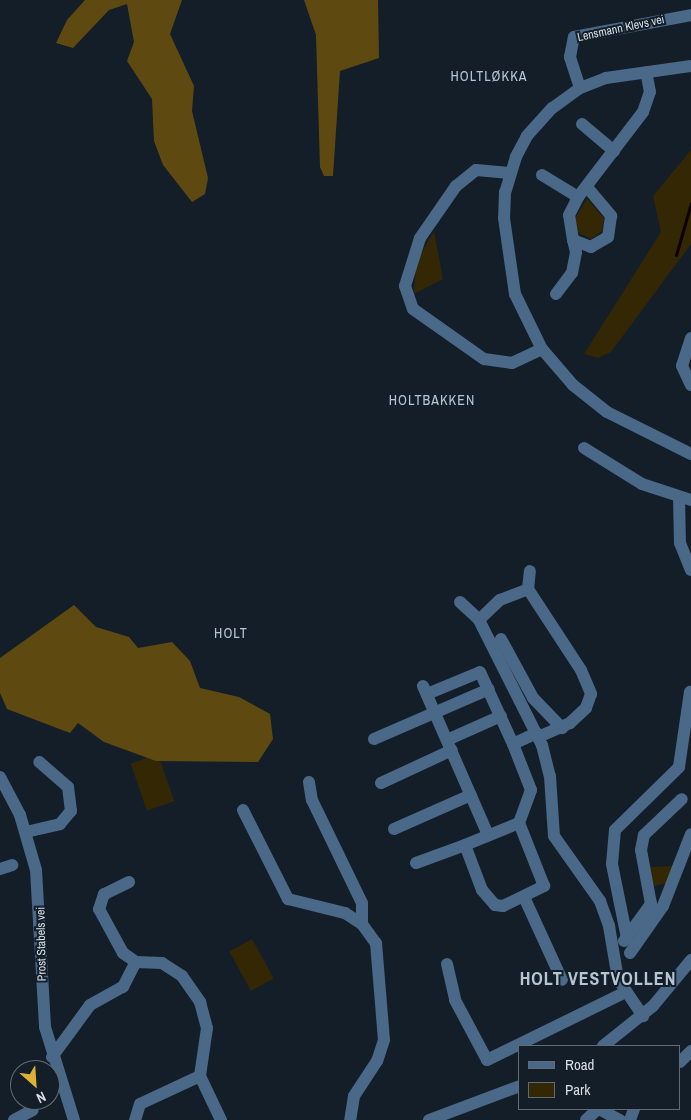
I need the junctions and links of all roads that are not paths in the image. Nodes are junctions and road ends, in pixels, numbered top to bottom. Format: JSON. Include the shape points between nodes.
{"nodes":[{"id":1,"x":691,"y":15,"type":"edge"},
{"id":2,"x":691,"y":66,"type":"edge"},
{"id":3,"x":646,"y":72,"type":"junction"},
{"id":4,"x":580,"y":88,"type":"junction"},
{"id":5,"x":582,"y":124,"type":"dead end"},
{"id":6,"x":614,"y":151,"type":"junction"},
{"id":7,"x":510,"y":173,"type":"junction"},
{"id":8,"x":542,"y":175,"type":"dead end"},
{"id":9,"x":587,"y":187,"type":"junction"},
{"id":10,"x":578,"y":197,"type":"junction"},
{"id":11,"x":573,"y":240,"type":"junction"},
{"id":12,"x":556,"y":294,"type":"dead end"},
{"id":13,"x":691,"y":338,"type":"edge"},
{"id":14,"x":542,"y":349,"type":"junction"},
{"id":15,"x":691,"y":385,"type":"edge"},
{"id":16,"x":584,"y":448,"type":"dead end"},
{"id":17,"x":691,"y":454,"type":"edge"},
{"id":18,"x":685,"y":499,"type":"edge"},
{"id":19,"x":689,"y":563,"type":"edge"},
{"id":20,"x":530,"y":571,"type":"dead end"},
{"id":21,"x":528,"y":590,"type":"junction"},
{"id":22,"x":460,"y":602,"type":"dead end"},
{"id":23,"x":479,"y":620,"type":"junction"},
{"id":24,"x":501,"y":639,"type":"dead end"},
{"id":25,"x":489,"y":689,"type":"junction"},
{"id":26,"x":690,"y":692,"type":"edge"},
{"id":27,"x":435,"y":712,"type":"junction"},
{"id":28,"x":501,"y":716,"type":"junction"},
{"id":29,"x":562,"y":728,"type":"junction"},
{"id":30,"x":538,"y":735,"type":"junction"},
{"id":31,"x":374,"y":739,"type":"dead end"},
{"id":32,"x":513,"y":744,"type":"junction"},
{"id":33,"x":450,"y":745,"type":"junction"},
{"id":34,"x":39,"y":762,"type":"dead end"},
{"id":35,"x":0,"y":778,"type":"edge"},
{"id":36,"x":310,"y":782,"type":"dead end"},
{"id":37,"x":381,"y":783,"type":"dead end"},
{"id":38,"x":471,"y":795,"type":"junction"},
{"id":39,"x":682,"y":799,"type":"dead end"},
{"id":40,"x":243,"y":810,"type":"dead end"},
{"id":41,"x":519,"y":823,"type":"junction"},
{"id":42,"x":394,"y":829,"type":"dead end"},
{"id":43,"x":26,"y":832,"type":"junction"},
{"id":44,"x":691,"y":834,"type":"edge"},
{"id":45,"x":488,"y":835,"type":"junction"},
{"id":46,"x":465,"y":844,"type":"junction"},
{"id":47,"x":416,"y":863,"type":"dead end"},
{"id":48,"x":129,"y":882,"type":"dead end"},
{"id":49,"x":650,"y":891,"type":"junction"},
{"id":50,"x":668,"y":891,"type":"junction"},
{"id":51,"x":524,"y":897,"type":"junction"},
{"id":52,"x":362,"y":924,"type":"junction"},
{"id":53,"x":627,"y":938,"type":"junction"},
{"id":54,"x":613,"y":951,"type":"junction"},
{"id":55,"x":630,"y":953,"type":"dead end"},
{"id":56,"x":691,"y":960,"type":"edge"},
{"id":57,"x":136,"y":962,"type":"junction"},
{"id":58,"x":447,"y":964,"type":"dead end"},
{"id":59,"x":562,"y":980,"type":"dead end"},
{"id":60,"x":624,"y":993,"type":"junction"},
{"id":61,"x":643,"y":1016,"type":"junction"},
{"id":62,"x":604,"y":1045,"type":"edge"},
{"id":63,"x":691,"y":1050,"type":"edge"},
{"id":64,"x":52,"y":1058,"type":"junction"},
{"id":65,"x":681,"y":1061,"type":"edge"},
{"id":66,"x":200,"y":1076,"type":"junction"},
{"id":67,"x":518,"y":1087,"type":"edge"},
{"id":68,"x":33,"y":1110,"type":"dead end"},
{"id":69,"x":597,"y":1110,"type":"edge"},
{"id":70,"x":600,"y":1110,"type":"edge"},
{"id":71,"x":432,"y":1119,"type":"edge"},
{"id":72,"x":14,"y":1120,"type":"edge"},
{"id":73,"x":74,"y":1120,"type":"edge"},
{"id":74,"x":135,"y":1120,"type":"edge"},
{"id":75,"x":221,"y":1120,"type":"edge"},
{"id":76,"x":350,"y":1120,"type":"edge"},
{"id":77,"x":586,"y":1120,"type":"edge"},
{"id":78,"x":620,"y":1120,"type":"edge"}],
"edges":[{"from":1,"to":4,"type":"street","name":"Lensmann Klevs vei","via":[[574,37],[570,57]]},
{"from":2,"to":3,"type":"street"},
{"from":3,"to":4,"type":"street"},
{"from":3,"to":6,"type":"street","via":[[649,100]]},
{"from":4,"to":7,"type":"street","via":[[540,119],[527,136]]},
{"from":5,"to":6,"type":"street"},
{"from":6,"to":9,"type":"street"},
{"from":7,"to":14,"type":"street","via":[[504,218],[509,271],[523,315]]},
{"from":7,"to":14,"type":"street","via":[[476,170],[456,186],[420,238],[405,286],[413,309],[484,359],[512,363]]},
{"from":8,"to":10,"type":"street"},
{"from":9,"to":10,"type":"street"},
{"from":9,"to":11,"type":"street","via":[[608,208],[611,231],[602,243],[591,247]]},
{"from":10,"to":11,"type":"street","via":[[567,224]]},
{"from":11,"to":12,"type":"street","via":[[576,252],[572,273]]},
{"from":13,"to":15,"type":"street","via":[[682,366]]},
{"from":14,"to":17,"type":"street","via":[[573,385],[607,412]]},
{"from":16,"to":18,"type":"street","via":[[642,484]]},
{"from":18,"to":19,"type":"street","via":[[678,532]]},
{"from":20,"to":21,"type":"street"},
{"from":21,"to":23,"type":"street","via":[[500,600]]},
{"from":21,"to":29,"type":"street","via":[[548,623],[567,643],[591,694],[582,714]]},
{"from":22,"to":23,"type":"street"},
{"from":23,"to":30,"type":"street"},
{"from":24,"to":29,"type":"street","via":[[533,698]]},
{"from":25,"to":27,"type":"street"},
{"from":25,"to":27,"type":"street","via":[[480,672],[425,690]]},
{"from":25,"to":28,"type":"street"},
{"from":26,"to":53,"type":"street","via":[[678,767],[615,830],[612,864]]},
{"from":27,"to":31,"type":"street"},
{"from":27,"to":33,"type":"street"},
{"from":28,"to":32,"type":"street"},
{"from":28,"to":33,"type":"street"},
{"from":29,"to":30,"type":"street"},
{"from":30,"to":32,"type":"street"},
{"from":30,"to":54,"type":"street","via":[[550,776],[554,836],[600,901]]},
{"from":32,"to":41,"type":"street","via":[[531,790]]},
{"from":33,"to":37,"type":"street"},
{"from":33,"to":38,"type":"street"},
{"from":34,"to":43,"type":"street","via":[[68,787],[71,812],[60,824]]},
{"from":35,"to":43,"type":"street","name":"Prost Stabels vei"},
{"from":36,"to":52,"type":"street","via":[[318,814],[362,903]]},
{"from":38,"to":42,"type":"street"},
{"from":38,"to":45,"type":"street"},
{"from":39,"to":49,"type":"street","via":[[642,840]]},
{"from":40,"to":52,"type":"street","via":[[288,898],[335,908]]},
{"from":41,"to":45,"type":"street"},
{"from":41,"to":51,"type":"street","via":[[544,880],[540,890]]},
{"from":43,"to":64,"type":"street","name":"Prost Stabels vei","via":[[40,888],[45,1027]]},
{"from":44,"to":50,"type":"street"},
{"from":45,"to":46,"type":"street"},
{"from":46,"to":47,"type":"street"},
{"from":46,"to":51,"type":"street","via":[[489,902],[504,906]]},
{"from":48,"to":57,"type":"street","via":[[104,894],[99,909],[123,953]]},
{"from":49,"to":50,"type":"street"},
{"from":49,"to":53,"type":"street","via":[[648,912]]},
{"from":50,"to":55,"type":"street","via":[[660,913]]},
{"from":51,"to":59,"type":"street"},
{"from":52,"to":76,"type":"street","via":[[379,953],[384,1040],[377,1060],[354,1096]]},
{"from":53,"to":54,"type":"street"},
{"from":54,"to":60,"type":"street"},
{"from":56,"to":61,"type":"street"},
{"from":57,"to":64,"type":"street","via":[[123,986],[90,1005]]},
{"from":57,"to":66,"type":"street","via":[[172,969],[200,1002],[207,1028]]},
{"from":58,"to":60,"type":"street","via":[[455,1000],[487,1060]]},
{"from":60,"to":61,"type":"street"},
{"from":61,"to":62,"type":"street"},
{"from":63,"to":65,"type":"street"},
{"from":64,"to":73,"type":"street","name":"Prost Stabels vei"},
{"from":66,"to":74,"type":"street","via":[[140,1104]]},
{"from":66,"to":75,"type":"street"},
{"from":67,"to":71,"type":"street"},
{"from":68,"to":72,"type":"street"},
{"from":69,"to":77,"type":"street"},
{"from":70,"to":78,"type":"street"}]}
